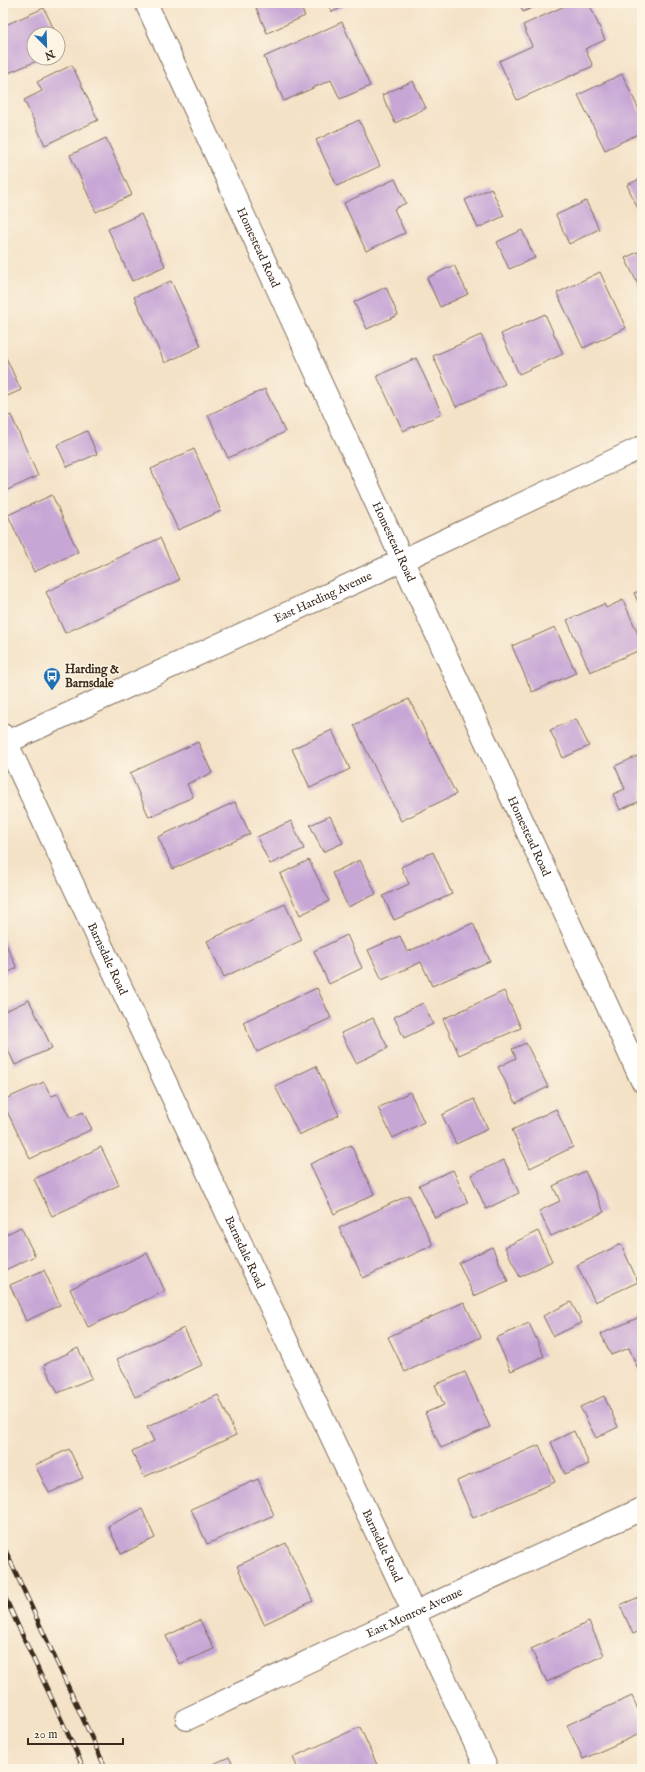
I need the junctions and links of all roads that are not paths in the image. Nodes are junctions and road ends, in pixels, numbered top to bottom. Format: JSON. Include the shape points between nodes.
{"nodes":[{"id":1,"x":146,"y":3,"type":"edge"},
{"id":2,"x":642,"y":447,"type":"edge"},
{"id":3,"x":401,"y":561,"type":"junction"},
{"id":4,"x":4,"y":741,"type":"edge"},
{"id":5,"x":642,"y":1081,"type":"edge"},
{"id":6,"x":642,"y":1509,"type":"edge"},
{"id":7,"x":415,"y":1613,"type":"junction"},
{"id":8,"x":187,"y":1719,"type":"dead end"},
{"id":9,"x":487,"y":1769,"type":"edge"}],
"edges":[{"from":1,"to":3,"type":"street","name":"Homestead Road"},
{"from":2,"to":3,"type":"street","name":"East Harding Avenue"},
{"from":3,"to":4,"type":"street","name":"East Harding Avenue"},
{"from":3,"to":5,"type":"street","name":"Homestead Road"},
{"from":4,"to":7,"type":"street","name":"Barnsdale Road"},
{"from":6,"to":7,"type":"street","name":"East Monroe Avenue"},
{"from":7,"to":8,"type":"street","name":"East Monroe Avenue"},
{"from":7,"to":9,"type":"street","name":"Barnsdale Road"}]}
